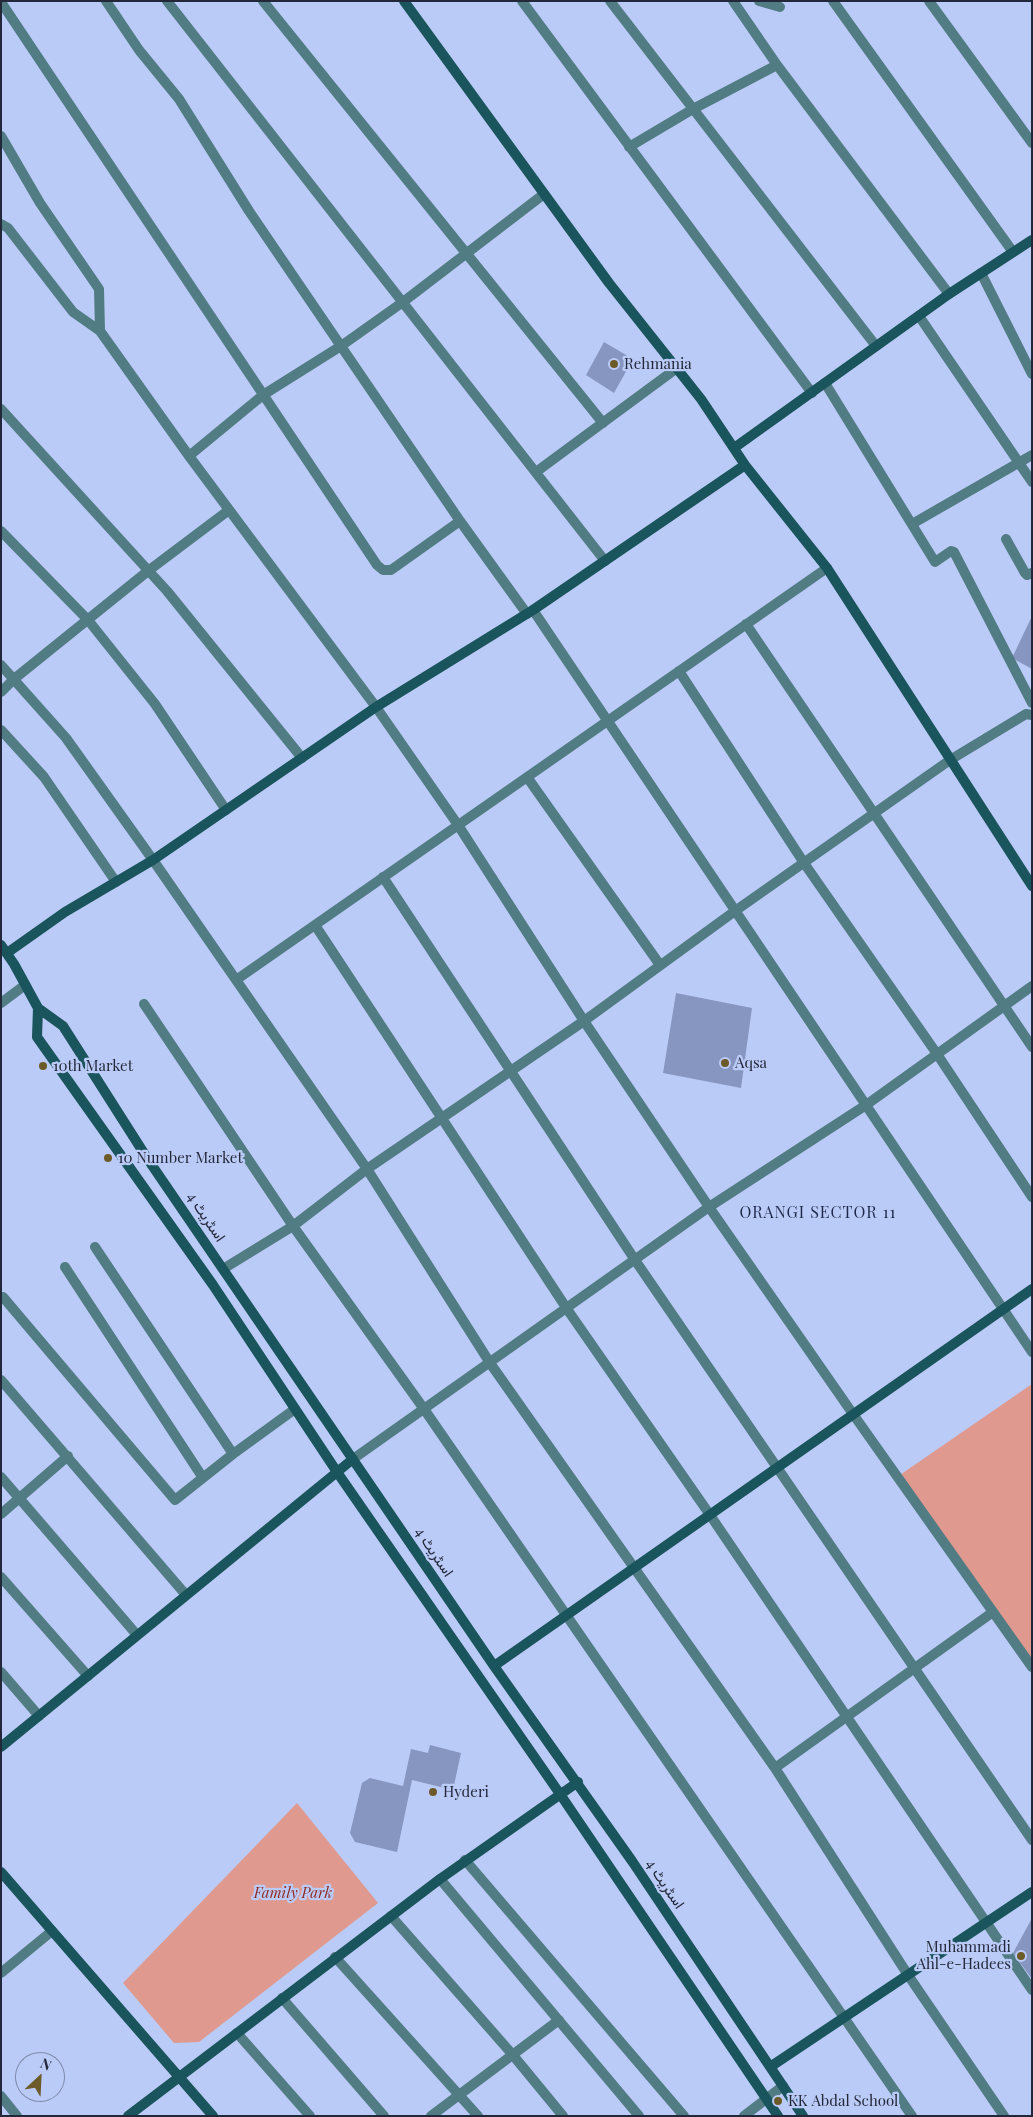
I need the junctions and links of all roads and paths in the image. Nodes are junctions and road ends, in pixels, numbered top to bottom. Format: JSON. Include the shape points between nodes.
{"nodes":[{"id":1,"x":106,"y":1,"type":"edge"},
{"id":2,"x":167,"y":1,"type":"edge"},
{"id":3,"x":263,"y":1,"type":"edge"},
{"id":4,"x":404,"y":1,"type":"edge"},
{"id":5,"x":522,"y":1,"type":"edge"},
{"id":6,"x":610,"y":1,"type":"edge"},
{"id":7,"x":733,"y":1,"type":"edge"},
{"id":8,"x":759,"y":1,"type":"edge"},
{"id":9,"x":833,"y":1,"type":"edge"},
{"id":10,"x":929,"y":1,"type":"edge"},
{"id":11,"x":1,"y":2,"type":"edge"},
{"id":12,"x":780,"y":7,"type":"dead end"},
{"id":13,"x":777,"y":65,"type":"junction"},
{"id":14,"x":693,"y":109,"type":"junction"},
{"id":15,"x":1,"y":136,"type":"edge"},
{"id":16,"x":1032,"y":143,"type":"edge"},
{"id":17,"x":629,"y":146,"type":"junction"},
{"id":18,"x":544,"y":194,"type":"junction"},
{"id":19,"x":1,"y":224,"type":"edge"},
{"id":20,"x":1032,"y":240,"type":"edge"},
{"id":21,"x":1014,"y":252,"type":"junction"},
{"id":22,"x":468,"y":254,"type":"junction"},
{"id":23,"x":981,"y":274,"type":"junction"},
{"id":24,"x":949,"y":294,"type":"junction"},
{"id":25,"x":403,"y":302,"type":"junction"},
{"id":26,"x":919,"y":316,"type":"junction"},
{"id":27,"x":100,"y":331,"type":"junction"},
{"id":28,"x":341,"y":346,"type":"junction"},
{"id":29,"x":876,"y":346,"type":"junction"},
{"id":30,"x":677,"y":368,"type":"junction"},
{"id":31,"x":1032,"y":374,"type":"edge"},
{"id":32,"x":825,"y":383,"type":"junction"},
{"id":33,"x":812,"y":392,"type":"junction"},
{"id":34,"x":264,"y":395,"type":"junction"},
{"id":35,"x":1,"y":409,"type":"edge"},
{"id":36,"x":603,"y":422,"type":"junction"},
{"id":37,"x":734,"y":448,"type":"junction"},
{"id":38,"x":1032,"y":455,"type":"edge"},
{"id":39,"x":189,"y":456,"type":"junction"},
{"id":40,"x":1019,"y":463,"type":"junction"},
{"id":41,"x":745,"y":465,"type":"junction"},
{"id":42,"x":536,"y":472,"type":"junction"},
{"id":43,"x":1032,"y":482,"type":"edge"},
{"id":44,"x":229,"y":510,"type":"junction"},
{"id":45,"x":460,"y":521,"type":"junction"},
{"id":46,"x":912,"y":524,"type":"junction"},
{"id":47,"x":1,"y":531,"type":"edge"},
{"id":48,"x":1006,"y":538,"type":"dead end"},
{"id":49,"x":605,"y":561,"type":"junction"},
{"id":50,"x":827,"y":568,"type":"junction"},
{"id":51,"x":148,"y":571,"type":"junction"},
{"id":52,"x":1032,"y":573,"type":"edge"},
{"id":53,"x":530,"y":612,"type":"junction"},
{"id":54,"x":88,"y":620,"type":"junction"},
{"id":55,"x":746,"y":624,"type":"junction"},
{"id":56,"x":1,"y":666,"type":"edge"},
{"id":57,"x":679,"y":672,"type":"junction"},
{"id":58,"x":14,"y":679,"type":"junction"},
{"id":59,"x":1,"y":692,"type":"edge"},
{"id":60,"x":1032,"y":703,"type":"edge"},
{"id":61,"x":376,"y":707,"type":"junction"},
{"id":62,"x":1032,"y":715,"type":"edge"},
{"id":63,"x":608,"y":720,"type":"junction"},
{"id":64,"x":1,"y":730,"type":"edge"},
{"id":65,"x":302,"y":758,"type":"junction"},
{"id":66,"x":950,"y":760,"type":"junction"},
{"id":67,"x":527,"y":777,"type":"junction"},
{"id":68,"x":226,"y":810,"type":"junction"},
{"id":69,"x":874,"y":813,"type":"junction"},
{"id":70,"x":458,"y":825,"type":"junction"},
{"id":71,"x":153,"y":860,"type":"junction"},
{"id":72,"x":804,"y":863,"type":"junction"},
{"id":73,"x":383,"y":877,"type":"junction"},
{"id":74,"x":116,"y":882,"type":"junction"},
{"id":75,"x":1032,"y":886,"type":"edge"},
{"id":76,"x":735,"y":911,"type":"junction"},
{"id":77,"x":314,"y":925,"type":"junction"},
{"id":78,"x":4,"y":949,"type":"edge"},
{"id":79,"x":660,"y":966,"type":"junction"},
{"id":80,"x":236,"y":980,"type":"junction"},
{"id":81,"x":25,"y":985,"type":"junction"},
{"id":82,"x":1032,"y":986,"type":"edge"},
{"id":83,"x":1,"y":1003,"type":"edge"},
{"id":84,"x":144,"y":1004,"type":"dead end"},
{"id":85,"x":1005,"y":1005,"type":"junction"},
{"id":86,"x":38,"y":1008,"type":"junction"},
{"id":87,"x":584,"y":1021,"type":"junction"},
{"id":88,"x":1032,"y":1046,"type":"edge"},
{"id":89,"x":937,"y":1054,"type":"junction"},
{"id":90,"x":511,"y":1071,"type":"junction"},
{"id":91,"x":866,"y":1104,"type":"junction"},
{"id":92,"x":443,"y":1118,"type":"junction"},
{"id":93,"x":367,"y":1169,"type":"junction"},
{"id":94,"x":1032,"y":1197,"type":"edge"},
{"id":95,"x":709,"y":1207,"type":"junction"},
{"id":96,"x":293,"y":1226,"type":"junction"},
{"id":97,"x":95,"y":1247,"type":"dead end"},
{"id":98,"x":635,"y":1260,"type":"junction"},
{"id":99,"x":65,"y":1267,"type":"dead end"},
{"id":100,"x":223,"y":1269,"type":"junction"},
{"id":101,"x":1032,"y":1289,"type":"edge"},
{"id":102,"x":3,"y":1297,"type":"dead end"},
{"id":103,"x":567,"y":1309,"type":"junction"},
{"id":104,"x":1003,"y":1309,"type":"junction"},
{"id":105,"x":1032,"y":1352,"type":"edge"},
{"id":106,"x":490,"y":1363,"type":"junction"},
{"id":107,"x":1,"y":1380,"type":"edge"},
{"id":108,"x":295,"y":1409,"type":"junction"},
{"id":109,"x":424,"y":1409,"type":"junction"},
{"id":110,"x":853,"y":1414,"type":"junction"},
{"id":111,"x":233,"y":1454,"type":"junction"},
{"id":112,"x":68,"y":1456,"type":"junction"},
{"id":113,"x":353,"y":1459,"type":"junction"},
{"id":114,"x":777,"y":1468,"type":"junction"},
{"id":115,"x":337,"y":1472,"type":"junction"},
{"id":116,"x":1,"y":1477,"type":"edge"},
{"id":117,"x":203,"y":1478,"type":"junction"},
{"id":118,"x":20,"y":1498,"type":"junction"},
{"id":119,"x":1,"y":1514,"type":"edge"},
{"id":120,"x":710,"y":1515,"type":"junction"},
{"id":121,"x":634,"y":1568,"type":"junction"},
{"id":122,"x":1,"y":1577,"type":"edge"},
{"id":123,"x":186,"y":1595,"type":"junction"},
{"id":124,"x":993,"y":1612,"type":"junction"},
{"id":125,"x":566,"y":1616,"type":"junction"},
{"id":126,"x":137,"y":1635,"type":"junction"},
{"id":127,"x":494,"y":1666,"type":"junction"},
{"id":128,"x":1032,"y":1667,"type":"edge"},
{"id":129,"x":914,"y":1668,"type":"junction"},
{"id":130,"x":1,"y":1672,"type":"edge"},
{"id":131,"x":88,"y":1676,"type":"junction"},
{"id":132,"x":39,"y":1716,"type":"junction"},
{"id":133,"x":846,"y":1716,"type":"junction"},
{"id":134,"x":1,"y":1747,"type":"edge"},
{"id":135,"x":774,"y":1768,"type":"junction"},
{"id":136,"x":578,"y":1782,"type":"junction"},
{"id":137,"x":560,"y":1794,"type":"junction"},
{"id":138,"x":1032,"y":1840,"type":"edge"},
{"id":139,"x":465,"y":1860,"type":"junction"},
{"id":140,"x":1,"y":1872,"type":"edge"},
{"id":141,"x":440,"y":1878,"type":"junction"},
{"id":142,"x":1032,"y":1892,"type":"edge"},
{"id":143,"x":391,"y":1916,"type":"junction"},
{"id":144,"x":986,"y":1923,"type":"junction"},
{"id":145,"x":52,"y":1931,"type":"junction"},
{"id":146,"x":335,"y":1957,"type":"junction"},
{"id":147,"x":1,"y":1973,"type":"edge"},
{"id":148,"x":908,"y":1975,"type":"junction"},
{"id":149,"x":1032,"y":1990,"type":"edge"},
{"id":150,"x":282,"y":1998,"type":"junction"},
{"id":151,"x":845,"y":2018,"type":"junction"},
{"id":152,"x":559,"y":2020,"type":"junction"},
{"id":153,"x":237,"y":2033,"type":"junction"},
{"id":154,"x":512,"y":2054,"type":"junction"},
{"id":155,"x":770,"y":2067,"type":"junction"},
{"id":156,"x":179,"y":2078,"type":"junction"},
{"id":157,"x":783,"y":2086,"type":"junction"},
{"id":158,"x":459,"y":2094,"type":"junction"},
{"id":159,"x":767,"y":2099,"type":"junction"},
{"id":160,"x":3,"y":2102,"type":"edge"},
{"id":161,"x":17,"y":2116,"type":"edge"},
{"id":162,"x":128,"y":2116,"type":"edge"},
{"id":163,"x":213,"y":2116,"type":"edge"},
{"id":164,"x":310,"y":2116,"type":"edge"},
{"id":165,"x":384,"y":2116,"type":"edge"},
{"id":166,"x":431,"y":2116,"type":"edge"},
{"id":167,"x":478,"y":2116,"type":"edge"},
{"id":168,"x":563,"y":2116,"type":"edge"},
{"id":169,"x":639,"y":2116,"type":"edge"},
{"id":170,"x":684,"y":2116,"type":"edge"},
{"id":171,"x":744,"y":2116,"type":"edge"},
{"id":172,"x":778,"y":2116,"type":"edge"},
{"id":173,"x":803,"y":2116,"type":"edge"},
{"id":174,"x":912,"y":2116,"type":"edge"},
{"id":175,"x":1004,"y":2116,"type":"edge"}],
"edges":[{"from":1,"to":28,"type":"street","via":[[139,50],[179,99],[249,211]]},
{"from":2,"to":25,"type":"street"},
{"from":3,"to":22,"type":"street"},
{"from":4,"to":18,"type":"street"},
{"from":5,"to":17,"type":"street"},
{"from":6,"to":14,"type":"street"},
{"from":7,"to":13,"type":"street"},
{"from":8,"to":12,"type":"street"},
{"from":9,"to":21,"type":"street"},
{"from":10,"to":16,"type":"street"},
{"from":11,"to":34,"type":"street"},
{"from":13,"to":14,"type":"street"},
{"from":13,"to":24,"type":"street"},
{"from":14,"to":17,"type":"street"},
{"from":14,"to":29,"type":"street"},
{"from":15,"to":27,"type":"street","via":[[40,203],[99,289]]},
{"from":17,"to":33,"type":"street"},
{"from":18,"to":22,"type":"street"},
{"from":18,"to":30,"type":"street"},
{"from":19,"to":27,"type":"street","via":[[8,228],[73,312]]},
{"from":20,"to":21,"type":"street"},
{"from":21,"to":23,"type":"street"},
{"from":22,"to":25,"type":"street"},
{"from":22,"to":36,"type":"street"},
{"from":23,"to":24,"type":"street"},
{"from":23,"to":31,"type":"street"},
{"from":24,"to":26,"type":"street"},
{"from":25,"to":28,"type":"street"},
{"from":25,"to":42,"type":"street"},
{"from":26,"to":29,"type":"street"},
{"from":26,"to":40,"type":"street"},
{"from":27,"to":39,"type":"street"},
{"from":28,"to":34,"type":"street"},
{"from":28,"to":45,"type":"street"},
{"from":29,"to":32,"type":"street"},
{"from":30,"to":36,"type":"street"},
{"from":30,"to":37,"type":"street"},
{"from":32,"to":33,"type":"street"},
{"from":32,"to":46,"type":"street"},
{"from":33,"to":37,"type":"street"},
{"from":34,"to":39,"type":"street"},
{"from":34,"to":45,"type":"street","via":[[377,566],[383,570],[391,570]]},
{"from":35,"to":51,"type":"street"},
{"from":36,"to":42,"type":"street"},
{"from":37,"to":41,"type":"street"},
{"from":38,"to":40,"type":"street"},
{"from":39,"to":44,"type":"street"},
{"from":40,"to":43,"type":"street"},
{"from":40,"to":46,"type":"street"},
{"from":41,"to":49,"type":"street"},
{"from":41,"to":50,"type":"street"},
{"from":42,"to":49,"type":"street"},
{"from":44,"to":51,"type":"street"},
{"from":44,"to":61,"type":"street"},
{"from":45,"to":53,"type":"street"},
{"from":46,"to":60,"type":"street","via":[[935,562],[954,552]]},
{"from":47,"to":54,"type":"street"},
{"from":48,"to":52,"type":"street","via":[[1025,573]]},
{"from":49,"to":53,"type":"street"},
{"from":50,"to":55,"type":"street"},
{"from":50,"to":66,"type":"street"},
{"from":51,"to":54,"type":"street"},
{"from":51,"to":65,"type":"street"},
{"from":53,"to":61,"type":"street"},
{"from":53,"to":63,"type":"street"},
{"from":54,"to":58,"type":"street"},
{"from":54,"to":68,"type":"street","via":[[155,704]]},
{"from":55,"to":57,"type":"street"},
{"from":55,"to":69,"type":"street"},
{"from":56,"to":58,"type":"street"},
{"from":57,"to":63,"type":"street"},
{"from":57,"to":72,"type":"street"},
{"from":58,"to":59,"type":"street"},
{"from":58,"to":71,"type":"street","via":[[66,738]]},
{"from":61,"to":65,"type":"street"},
{"from":61,"to":70,"type":"street"},
{"from":62,"to":66,"type":"street","via":[[1026,714]]},
{"from":63,"to":67,"type":"street"},
{"from":63,"to":76,"type":"street"},
{"from":64,"to":74,"type":"street","via":[[44,777]]},
{"from":65,"to":68,"type":"street"},
{"from":66,"to":69,"type":"street"},
{"from":66,"to":75,"type":"street"},
{"from":67,"to":70,"type":"street"},
{"from":67,"to":79,"type":"street"},
{"from":68,"to":71,"type":"street"},
{"from":69,"to":72,"type":"street"},
{"from":69,"to":85,"type":"street"},
{"from":70,"to":73,"type":"street"},
{"from":70,"to":87,"type":"street"},
{"from":71,"to":74,"type":"street"},
{"from":71,"to":80,"type":"street"},
{"from":72,"to":76,"type":"street"},
{"from":72,"to":89,"type":"street"},
{"from":73,"to":77,"type":"street"},
{"from":73,"to":90,"type":"street"},
{"from":74,"to":78,"type":"street"},
{"from":76,"to":79,"type":"street"},
{"from":76,"to":91,"type":"street"},
{"from":77,"to":80,"type":"street"},
{"from":77,"to":92,"type":"street"},
{"from":78,"to":81,"type":"street","name":"اسٹریٹ 4"},
{"from":79,"to":87,"type":"street"},
{"from":80,"to":93,"type":"street"},
{"from":81,"to":83,"type":"street"},
{"from":81,"to":86,"type":"street","name":"اسٹریٹ 4"},
{"from":82,"to":85,"type":"street"},
{"from":84,"to":96,"type":"street"},
{"from":85,"to":88,"type":"street"},
{"from":85,"to":89,"type":"street"},
{"from":86,"to":100,"type":"street","name":"اسٹریٹ 4","via":[[63,1026]]},
{"from":86,"to":108,"type":"street","via":[[37,1037],[213,1285]]},
{"from":87,"to":90,"type":"street"},
{"from":87,"to":95,"type":"street"},
{"from":89,"to":91,"type":"street"},
{"from":89,"to":94,"type":"street"},
{"from":90,"to":92,"type":"street"},
{"from":90,"to":98,"type":"street"},
{"from":91,"to":95,"type":"street"},
{"from":91,"to":104,"type":"street"},
{"from":92,"to":93,"type":"street"},
{"from":92,"to":103,"type":"street"},
{"from":93,"to":96,"type":"street"},
{"from":93,"to":106,"type":"street"},
{"from":95,"to":98,"type":"street"},
{"from":95,"to":110,"type":"street"},
{"from":96,"to":100,"type":"street"},
{"from":96,"to":109,"type":"street"},
{"from":97,"to":111,"type":"street"},
{"from":98,"to":103,"type":"street"},
{"from":98,"to":114,"type":"street"},
{"from":99,"to":117,"type":"street"},
{"from":100,"to":113,"type":"street","name":"اسٹریٹ 4"},
{"from":101,"to":104,"type":"street"},
{"from":102,"to":117,"type":"street","via":[[175,1500]]},
{"from":103,"to":106,"type":"street"},
{"from":103,"to":120,"type":"street"},
{"from":104,"to":105,"type":"street"},
{"from":104,"to":110,"type":"street"},
{"from":106,"to":109,"type":"street"},
{"from":106,"to":121,"type":"street"},
{"from":107,"to":112,"type":"street"},
{"from":108,"to":111,"type":"street"},
{"from":108,"to":115,"type":"street"},
{"from":109,"to":113,"type":"street"},
{"from":109,"to":125,"type":"street"},
{"from":110,"to":114,"type":"street"},
{"from":110,"to":124,"type":"street"},
{"from":111,"to":117,"type":"street"},
{"from":112,"to":118,"type":"street"},
{"from":112,"to":123,"type":"street"},
{"from":113,"to":115,"type":"street"},
{"from":113,"to":127,"type":"street","name":"اسٹریٹ 4"},
{"from":114,"to":120,"type":"street"},
{"from":114,"to":129,"type":"street"},
{"from":115,"to":123,"type":"street"},
{"from":115,"to":137,"type":"street"},
{"from":116,"to":118,"type":"street"},
{"from":118,"to":119,"type":"street"},
{"from":118,"to":126,"type":"street"},
{"from":120,"to":121,"type":"street"},
{"from":120,"to":133,"type":"street"},
{"from":121,"to":125,"type":"street"},
{"from":121,"to":135,"type":"street"},
{"from":122,"to":131,"type":"street"},
{"from":123,"to":126,"type":"street"},
{"from":124,"to":128,"type":"street"},
{"from":124,"to":129,"type":"street"},
{"from":125,"to":127,"type":"street"},
{"from":125,"to":151,"type":"street"},
{"from":126,"to":131,"type":"street"},
{"from":127,"to":136,"type":"street","name":"اسٹریٹ 4"},
{"from":129,"to":133,"type":"street"},
{"from":129,"to":138,"type":"street"},
{"from":130,"to":132,"type":"street"},
{"from":131,"to":132,"type":"street"},
{"from":132,"to":134,"type":"street"},
{"from":133,"to":135,"type":"street"},
{"from":133,"to":144,"type":"street"},
{"from":135,"to":148,"type":"street"},
{"from":136,"to":137,"type":"street"},
{"from":136,"to":155,"type":"street","name":"اسٹریٹ 4"},
{"from":137,"to":139,"type":"street"},
{"from":137,"to":159,"type":"street"},
{"from":139,"to":141,"type":"street"},
{"from":139,"to":170,"type":"street"},
{"from":140,"to":145,"type":"street"},
{"from":141,"to":143,"type":"street"},
{"from":141,"to":152,"type":"street"},
{"from":142,"to":144,"type":"street"},
{"from":143,"to":146,"type":"street"},
{"from":143,"to":154,"type":"street"},
{"from":144,"to":148,"type":"street"},
{"from":144,"to":149,"type":"street"},
{"from":145,"to":147,"type":"street"},
{"from":145,"to":156,"type":"street"},
{"from":146,"to":150,"type":"street"},
{"from":146,"to":158,"type":"street"},
{"from":148,"to":151,"type":"street"},
{"from":148,"to":175,"type":"street"},
{"from":150,"to":153,"type":"street"},
{"from":150,"to":165,"type":"street"},
{"from":151,"to":155,"type":"street"},
{"from":151,"to":174,"type":"street"},
{"from":152,"to":154,"type":"street"},
{"from":152,"to":169,"type":"street"},
{"from":153,"to":156,"type":"street"},
{"from":153,"to":164,"type":"street"},
{"from":154,"to":158,"type":"street"},
{"from":154,"to":168,"type":"street"},
{"from":155,"to":157,"type":"street","name":"اسٹریٹ 4"},
{"from":156,"to":162,"type":"street"},
{"from":156,"to":163,"type":"street"},
{"from":157,"to":159,"type":"street"},
{"from":157,"to":173,"type":"street","name":"اسٹریٹ 4"},
{"from":158,"to":166,"type":"street"},
{"from":158,"to":167,"type":"street"},
{"from":159,"to":171,"type":"street"},
{"from":159,"to":172,"type":"street"},
{"from":160,"to":161,"type":"street"}]}
